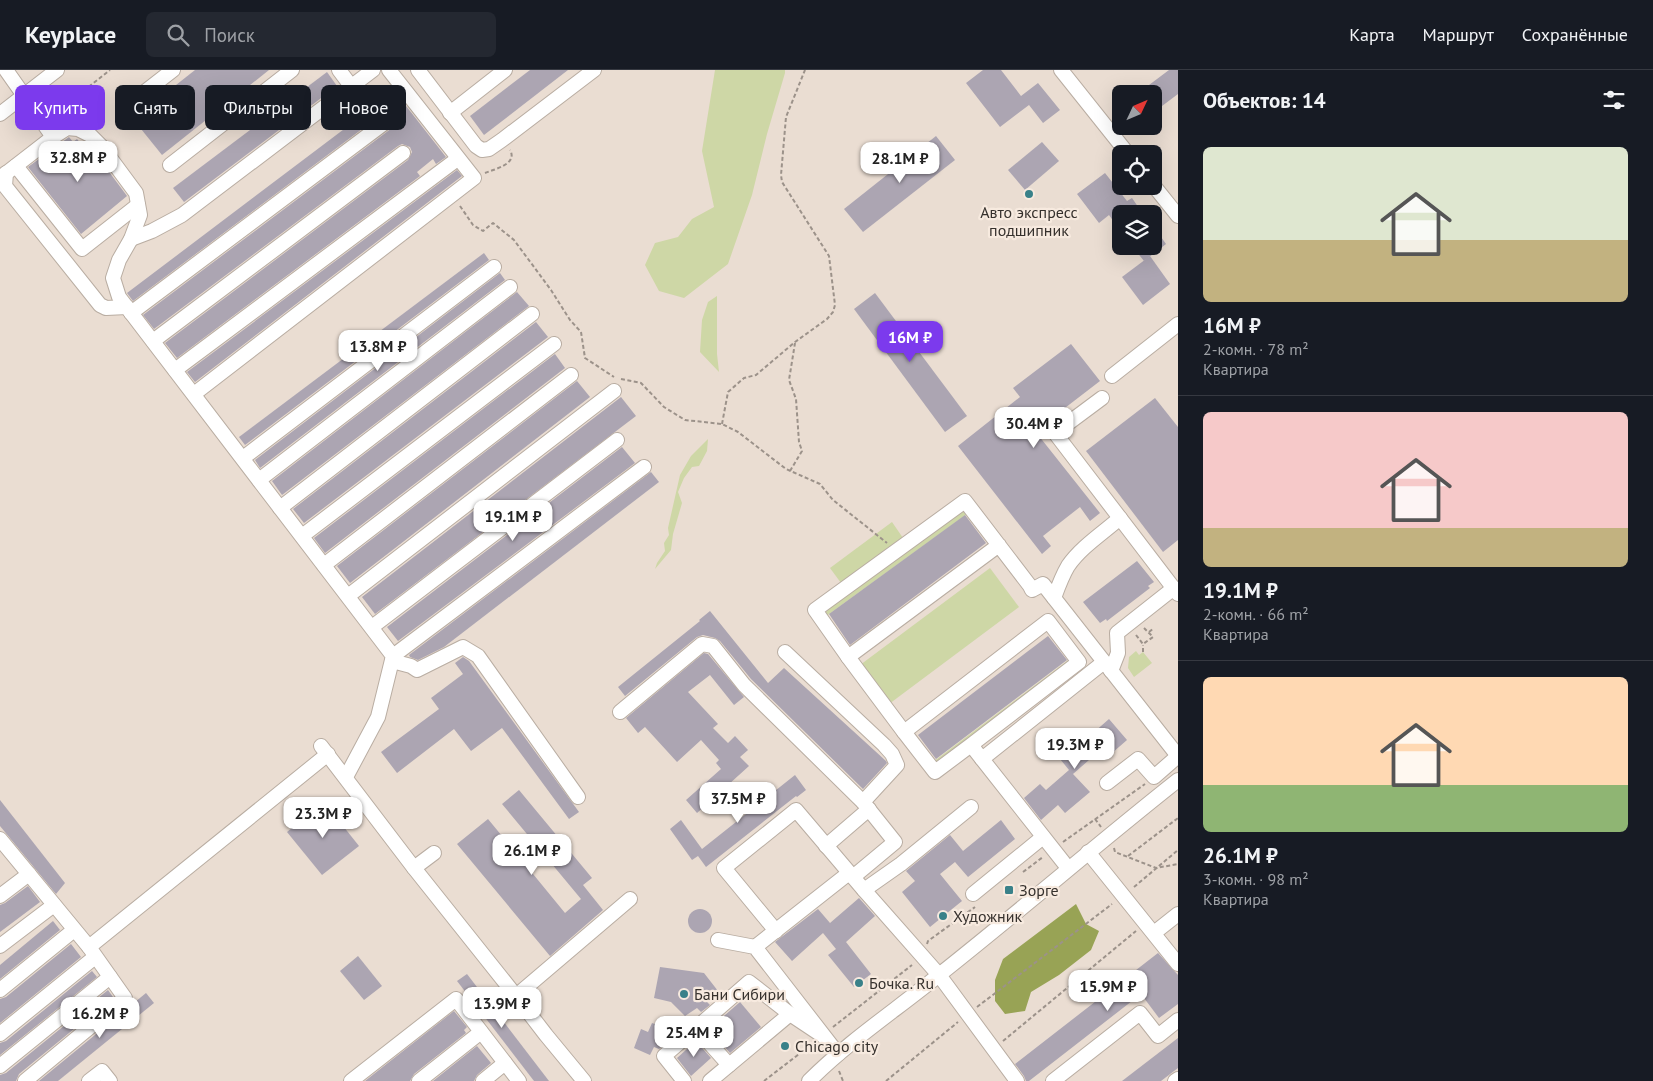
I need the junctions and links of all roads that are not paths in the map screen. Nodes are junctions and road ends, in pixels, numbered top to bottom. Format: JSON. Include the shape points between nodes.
{"nodes":[{"id":1,"x":6,"y":70,"type":"edge"},
{"id":2,"x":57,"y":70,"type":"edge"},
{"id":3,"x":173,"y":70,"type":"edge"},
{"id":4,"x":292,"y":70,"type":"edge"},
{"id":5,"x":339,"y":70,"type":"edge"},
{"id":6,"x":373,"y":70,"type":"edge"},
{"id":7,"x":389,"y":70,"type":"edge"},
{"id":8,"x":418,"y":70,"type":"edge"},
{"id":9,"x":506,"y":70,"type":"edge"},
{"id":10,"x":594,"y":70,"type":"edge"},
{"id":11,"x":1061,"y":70,"type":"edge"},
{"id":12,"x":17,"y":85,"type":"edge"},
{"id":13,"x":38,"y":85,"type":"edge"},
{"id":14,"x":154,"y":85,"type":"edge"},
{"id":15,"x":350,"y":85,"type":"edge"},
{"id":16,"x":352,"y":85,"type":"edge"},
{"id":17,"x":15,"y":103,"type":"edge"},
{"id":18,"x":321,"y":109,"type":"edge"},
{"id":19,"x":450,"y":113,"type":"junction"},
{"id":20,"x":0,"y":114,"type":"edge"},
{"id":21,"x":48,"y":130,"type":"edge"},
{"id":22,"x":375,"y":130,"type":"edge"},
{"id":23,"x":53,"y":137,"type":"junction"},
{"id":24,"x":1121,"y":145,"type":"edge"},
{"id":25,"x":403,"y":153,"type":"dead end"},
{"id":26,"x":456,"y":160,"type":"dead end"},
{"id":27,"x":170,"y":166,"type":"dead end"},
{"id":28,"x":7,"y":172,"type":"edge"},
{"id":29,"x":1161,"y":195,"type":"edge"},
{"id":30,"x":138,"y":205,"type":"junction"},
{"id":31,"x":1178,"y":216,"type":"edge"},
{"id":32,"x":131,"y":239,"type":"junction"},
{"id":33,"x":494,"y":267,"type":"dead end"},
{"id":34,"x":510,"y":287,"type":"dead end"},
{"id":35,"x":129,"y":310,"type":"junction"},
{"id":36,"x":532,"y":314,"type":"dead end"},
{"id":37,"x":1178,"y":324,"type":"edge"},
{"id":38,"x":152,"y":341,"type":"junction"},
{"id":39,"x":554,"y":344,"type":"dead end"},
{"id":40,"x":175,"y":370,"type":"junction"},
{"id":41,"x":571,"y":375,"type":"dead end"},
{"id":42,"x":1112,"y":376,"type":"dead end"},
{"id":43,"x":614,"y":391,"type":"dead end"},
{"id":44,"x":194,"y":394,"type":"junction"},
{"id":45,"x":1102,"y":398,"type":"dead end"},
{"id":46,"x":617,"y":440,"type":"dead end"},
{"id":47,"x":243,"y":458,"type":"junction"},
{"id":48,"x":644,"y":467,"type":"dead end"},
{"id":49,"x":259,"y":480,"type":"junction"},
{"id":50,"x":280,"y":508,"type":"junction"},
{"id":51,"x":1120,"y":518,"type":"junction"},
{"id":52,"x":302,"y":536,"type":"junction"},
{"id":53,"x":999,"y":545,"type":"junction"},
{"id":54,"x":324,"y":565,"type":"junction"},
{"id":55,"x":1176,"y":591,"type":"edge"},
{"id":56,"x":348,"y":596,"type":"junction"},
{"id":57,"x":1059,"y":604,"type":"junction"},
{"id":58,"x":1048,"y":621,"type":"junction"},
{"id":59,"x":372,"y":628,"type":"junction"},
{"id":60,"x":785,"y":652,"type":"dead end"},
{"id":61,"x":848,"y":657,"type":"junction"},
{"id":62,"x":393,"y":658,"type":"junction"},
{"id":63,"x":1108,"y":666,"type":"junction"},
{"id":64,"x":620,"y":712,"type":"dead end"},
{"id":65,"x":904,"y":732,"type":"junction"},
{"id":66,"x":971,"y":745,"type":"junction"},
{"id":67,"x":1178,"y":756,"type":"edge"},
{"id":68,"x":982,"y":759,"type":"junction"},
{"id":69,"x":346,"y":778,"type":"junction"},
{"id":70,"x":1178,"y":780,"type":"edge"},
{"id":71,"x":1107,"y":783,"type":"dead end"},
{"id":72,"x":578,"y":797,"type":"dead end"},
{"id":73,"x":866,"y":806,"type":"junction"},
{"id":74,"x":970,"y":807,"type":"dead end"},
{"id":75,"x":1043,"y":837,"type":"junction"},
{"id":76,"x":2,"y":846,"type":"edge"},
{"id":77,"x":826,"y":846,"type":"junction"},
{"id":78,"x":1088,"y":852,"type":"junction"},
{"id":79,"x":434,"y":853,"type":"dead end"},
{"id":80,"x":414,"y":868,"type":"junction"},
{"id":81,"x":1068,"y":868,"type":"junction"},
{"id":82,"x":29,"y":874,"type":"junction"},
{"id":83,"x":851,"y":875,"type":"junction"},
{"id":84,"x":864,"y":890,"type":"junction"},
{"id":85,"x":0,"y":896,"type":"edge"},
{"id":86,"x":630,"y":898,"type":"dead end"},
{"id":87,"x":974,"y":900,"type":"road end"},
{"id":88,"x":54,"y":905,"type":"junction"},
{"id":89,"x":1178,"y":914,"type":"edge"},
{"id":90,"x":1150,"y":928,"type":"junction"},
{"id":91,"x":74,"y":930,"type":"junction"},
{"id":92,"x":776,"y":931,"type":"junction"},
{"id":93,"x":718,"y":940,"type":"dead end"},
{"id":94,"x":0,"y":946,"type":"edge"},
{"id":95,"x":756,"y":947,"type":"junction"},
{"id":96,"x":92,"y":952,"type":"junction"},
{"id":97,"x":1178,"y":964,"type":"edge"},
{"id":98,"x":940,"y":976,"type":"junction"},
{"id":99,"x":110,"y":977,"type":"junction"},
{"id":100,"x":0,"y":990,"type":"edge"},
{"id":101,"x":516,"y":996,"type":"junction"},
{"id":102,"x":790,"y":1014,"type":"junction"},
{"id":103,"x":1178,"y":1020,"type":"edge"},
{"id":104,"x":696,"y":1028,"type":"junction"},
{"id":105,"x":481,"y":1032,"type":"junction"},
{"id":106,"x":0,"y":1034,"type":"edge"},
{"id":107,"x":823,"y":1036,"type":"junction"},
{"id":108,"x":838,"y":1054,"type":"junction"},
{"id":109,"x":505,"y":1063,"type":"junction"},
{"id":110,"x":729,"y":1065,"type":"junction"},
{"id":111,"x":0,"y":1066,"type":"edge"},
{"id":112,"x":1178,"y":1079,"type":"edge"},
{"id":113,"x":25,"y":1081,"type":"edge"},
{"id":114,"x":89,"y":1081,"type":"edge"},
{"id":115,"x":110,"y":1081,"type":"edge"},
{"id":116,"x":351,"y":1081,"type":"edge"},
{"id":117,"x":419,"y":1081,"type":"edge"},
{"id":118,"x":483,"y":1081,"type":"edge"},
{"id":119,"x":519,"y":1081,"type":"edge"},
{"id":120,"x":584,"y":1081,"type":"edge"},
{"id":121,"x":684,"y":1081,"type":"edge"},
{"id":122,"x":710,"y":1081,"type":"edge"},
{"id":123,"x":810,"y":1081,"type":"edge"},
{"id":124,"x":1017,"y":1081,"type":"edge"},
{"id":125,"x":1053,"y":1081,"type":"edge"},
{"id":126,"x":1175,"y":1081,"type":"edge"}],
"edges":[{"from":1,"to":12,"type":"street"},
{"from":2,"to":13,"type":"street"},
{"from":3,"to":14,"type":"street"},
{"from":4,"to":27,"type":"street"},
{"from":5,"to":15,"type":"street"},
{"from":6,"to":16,"type":"street"},
{"from":7,"to":44,"type":"street","via":[[474,178]]},
{"from":8,"to":19,"type":"street"},
{"from":9,"to":19,"type":"street"},
{"from":10,"to":19,"type":"street","via":[[489,149],[482,150],[476,146]]},
{"from":11,"to":24,"type":"street"},
{"from":17,"to":20,"type":"street"},
{"from":18,"to":32,"type":"street","via":[[182,215]]},
{"from":21,"to":23,"type":"street"},
{"from":22,"to":35,"type":"street"},
{"from":23,"to":28,"type":"street"},
{"from":23,"to":30,"type":"street","via":[[67,128],[78,128],[90,135],[136,193]]},
{"from":25,"to":38,"type":"street"},
{"from":26,"to":40,"type":"street"},
{"from":28,"to":30,"type":"street","via":[[82,249]]},
{"from":28,"to":35,"type":"street","via":[[5,186],[100,306]]},
{"from":29,"to":31,"type":"street"},
{"from":30,"to":32,"type":"street","via":[[140,215]]},
{"from":32,"to":35,"type":"street","via":[[113,278],[119,297]]},
{"from":33,"to":47,"type":"street"},
{"from":34,"to":49,"type":"street"},
{"from":35,"to":38,"type":"street"},
{"from":36,"to":50,"type":"street"},
{"from":37,"to":42,"type":"street"},
{"from":38,"to":40,"type":"street"},
{"from":39,"to":52,"type":"street"},
{"from":40,"to":44,"type":"street"},
{"from":41,"to":54,"type":"street"},
{"from":43,"to":56,"type":"street"},
{"from":44,"to":47,"type":"street"},
{"from":45,"to":51,"type":"street","via":[[1055,433]]},
{"from":46,"to":59,"type":"street"},
{"from":47,"to":49,"type":"street"},
{"from":48,"to":62,"type":"street"},
{"from":49,"to":50,"type":"street"},
{"from":50,"to":52,"type":"street"},
{"from":51,"to":55,"type":"street"},
{"from":51,"to":57,"type":"street","via":[[1069,566],[1060,581]]},
{"from":52,"to":54,"type":"street"},
{"from":53,"to":57,"type":"street","via":[[1032,590],[1043,584]]},
{"from":53,"to":61,"type":"street"},
{"from":53,"to":61,"type":"street","via":[[965,501],[815,610]]},
{"from":54,"to":56,"type":"street"},
{"from":55,"to":63,"type":"street","via":[[1116,633],[1118,653]]},
{"from":56,"to":59,"type":"street"},
{"from":57,"to":58,"type":"street"},
{"from":57,"to":63,"type":"street"},
{"from":58,"to":65,"type":"street"},
{"from":58,"to":66,"type":"street","via":[[1079,662]]},
{"from":59,"to":62,"type":"street"},
{"from":60,"to":73,"type":"street","via":[[892,754],[897,765]]},
{"from":61,"to":65,"type":"street"},
{"from":62,"to":69,"type":"street","via":[[378,717]]},
{"from":62,"to":72,"type":"street","via":[[417,670],[463,647],[478,656]]},
{"from":63,"to":67,"type":"street"},
{"from":63,"to":68,"type":"street"},
{"from":64,"to":73,"type":"street","via":[[702,644],[713,646],[744,685]]},
{"from":65,"to":66,"type":"street","via":[[935,772]]},
{"from":66,"to":68,"type":"street"},
{"from":67,"to":71,"type":"street","via":[[1154,777],[1138,759]]},
{"from":68,"to":75,"type":"street"},
{"from":69,"to":80,"type":"street"},
{"from":69,"to":96,"type":"street","via":[[325,750]]},
{"from":70,"to":78,"type":"street"},
{"from":73,"to":77,"type":"street"},
{"from":73,"to":83,"type":"street","via":[[894,842]]},
{"from":74,"to":84,"type":"street","via":[[902,864]]},
{"from":75,"to":81,"type":"street"},
{"from":75,"to":87,"type":"street"},
{"from":76,"to":82,"type":"street"},
{"from":77,"to":83,"type":"street"},
{"from":77,"to":92,"type":"street","via":[[796,810],[724,868]]},
{"from":78,"to":81,"type":"street"},
{"from":78,"to":90,"type":"street"},
{"from":79,"to":80,"type":"street"},
{"from":80,"to":101,"type":"street"},
{"from":81,"to":98,"type":"street"},
{"from":82,"to":85,"type":"street"},
{"from":82,"to":88,"type":"street"},
{"from":83,"to":84,"type":"street"},
{"from":83,"to":92,"type":"street"},
{"from":84,"to":98,"type":"street"},
{"from":86,"to":101,"type":"street"},
{"from":88,"to":91,"type":"street"},
{"from":88,"to":94,"type":"street"},
{"from":89,"to":90,"type":"street"},
{"from":90,"to":97,"type":"street"},
{"from":91,"to":96,"type":"street"},
{"from":91,"to":100,"type":"street"},
{"from":92,"to":95,"type":"street"},
{"from":93,"to":95,"type":"street"},
{"from":95,"to":107,"type":"street"},
{"from":96,"to":99,"type":"street"},
{"from":96,"to":106,"type":"street"},
{"from":98,"to":108,"type":"street"},
{"from":98,"to":124,"type":"street"},
{"from":99,"to":111,"type":"street"},
{"from":99,"to":113,"type":"street","via":[[126,998]]},
{"from":101,"to":120,"type":"street"},
{"from":102,"to":104,"type":"street","via":[[749,982]]},
{"from":102,"to":107,"type":"street"},
{"from":102,"to":110,"type":"street"},
{"from":103,"to":125,"type":"street","via":[[1158,1036],[1140,1013]]},
{"from":104,"to":110,"type":"street"},
{"from":104,"to":121,"type":"street","via":[[664,1056]]},
{"from":105,"to":109,"type":"street"},
{"from":105,"to":116,"type":"street","via":[[456,999]]},
{"from":105,"to":117,"type":"street"},
{"from":107,"to":108,"type":"street"},
{"from":108,"to":123,"type":"street"},
{"from":109,"to":118,"type":"street"},
{"from":109,"to":119,"type":"street"},
{"from":110,"to":122,"type":"street"},
{"from":112,"to":126,"type":"street"},
{"from":114,"to":115,"type":"street","via":[[102,1071]]}]}
